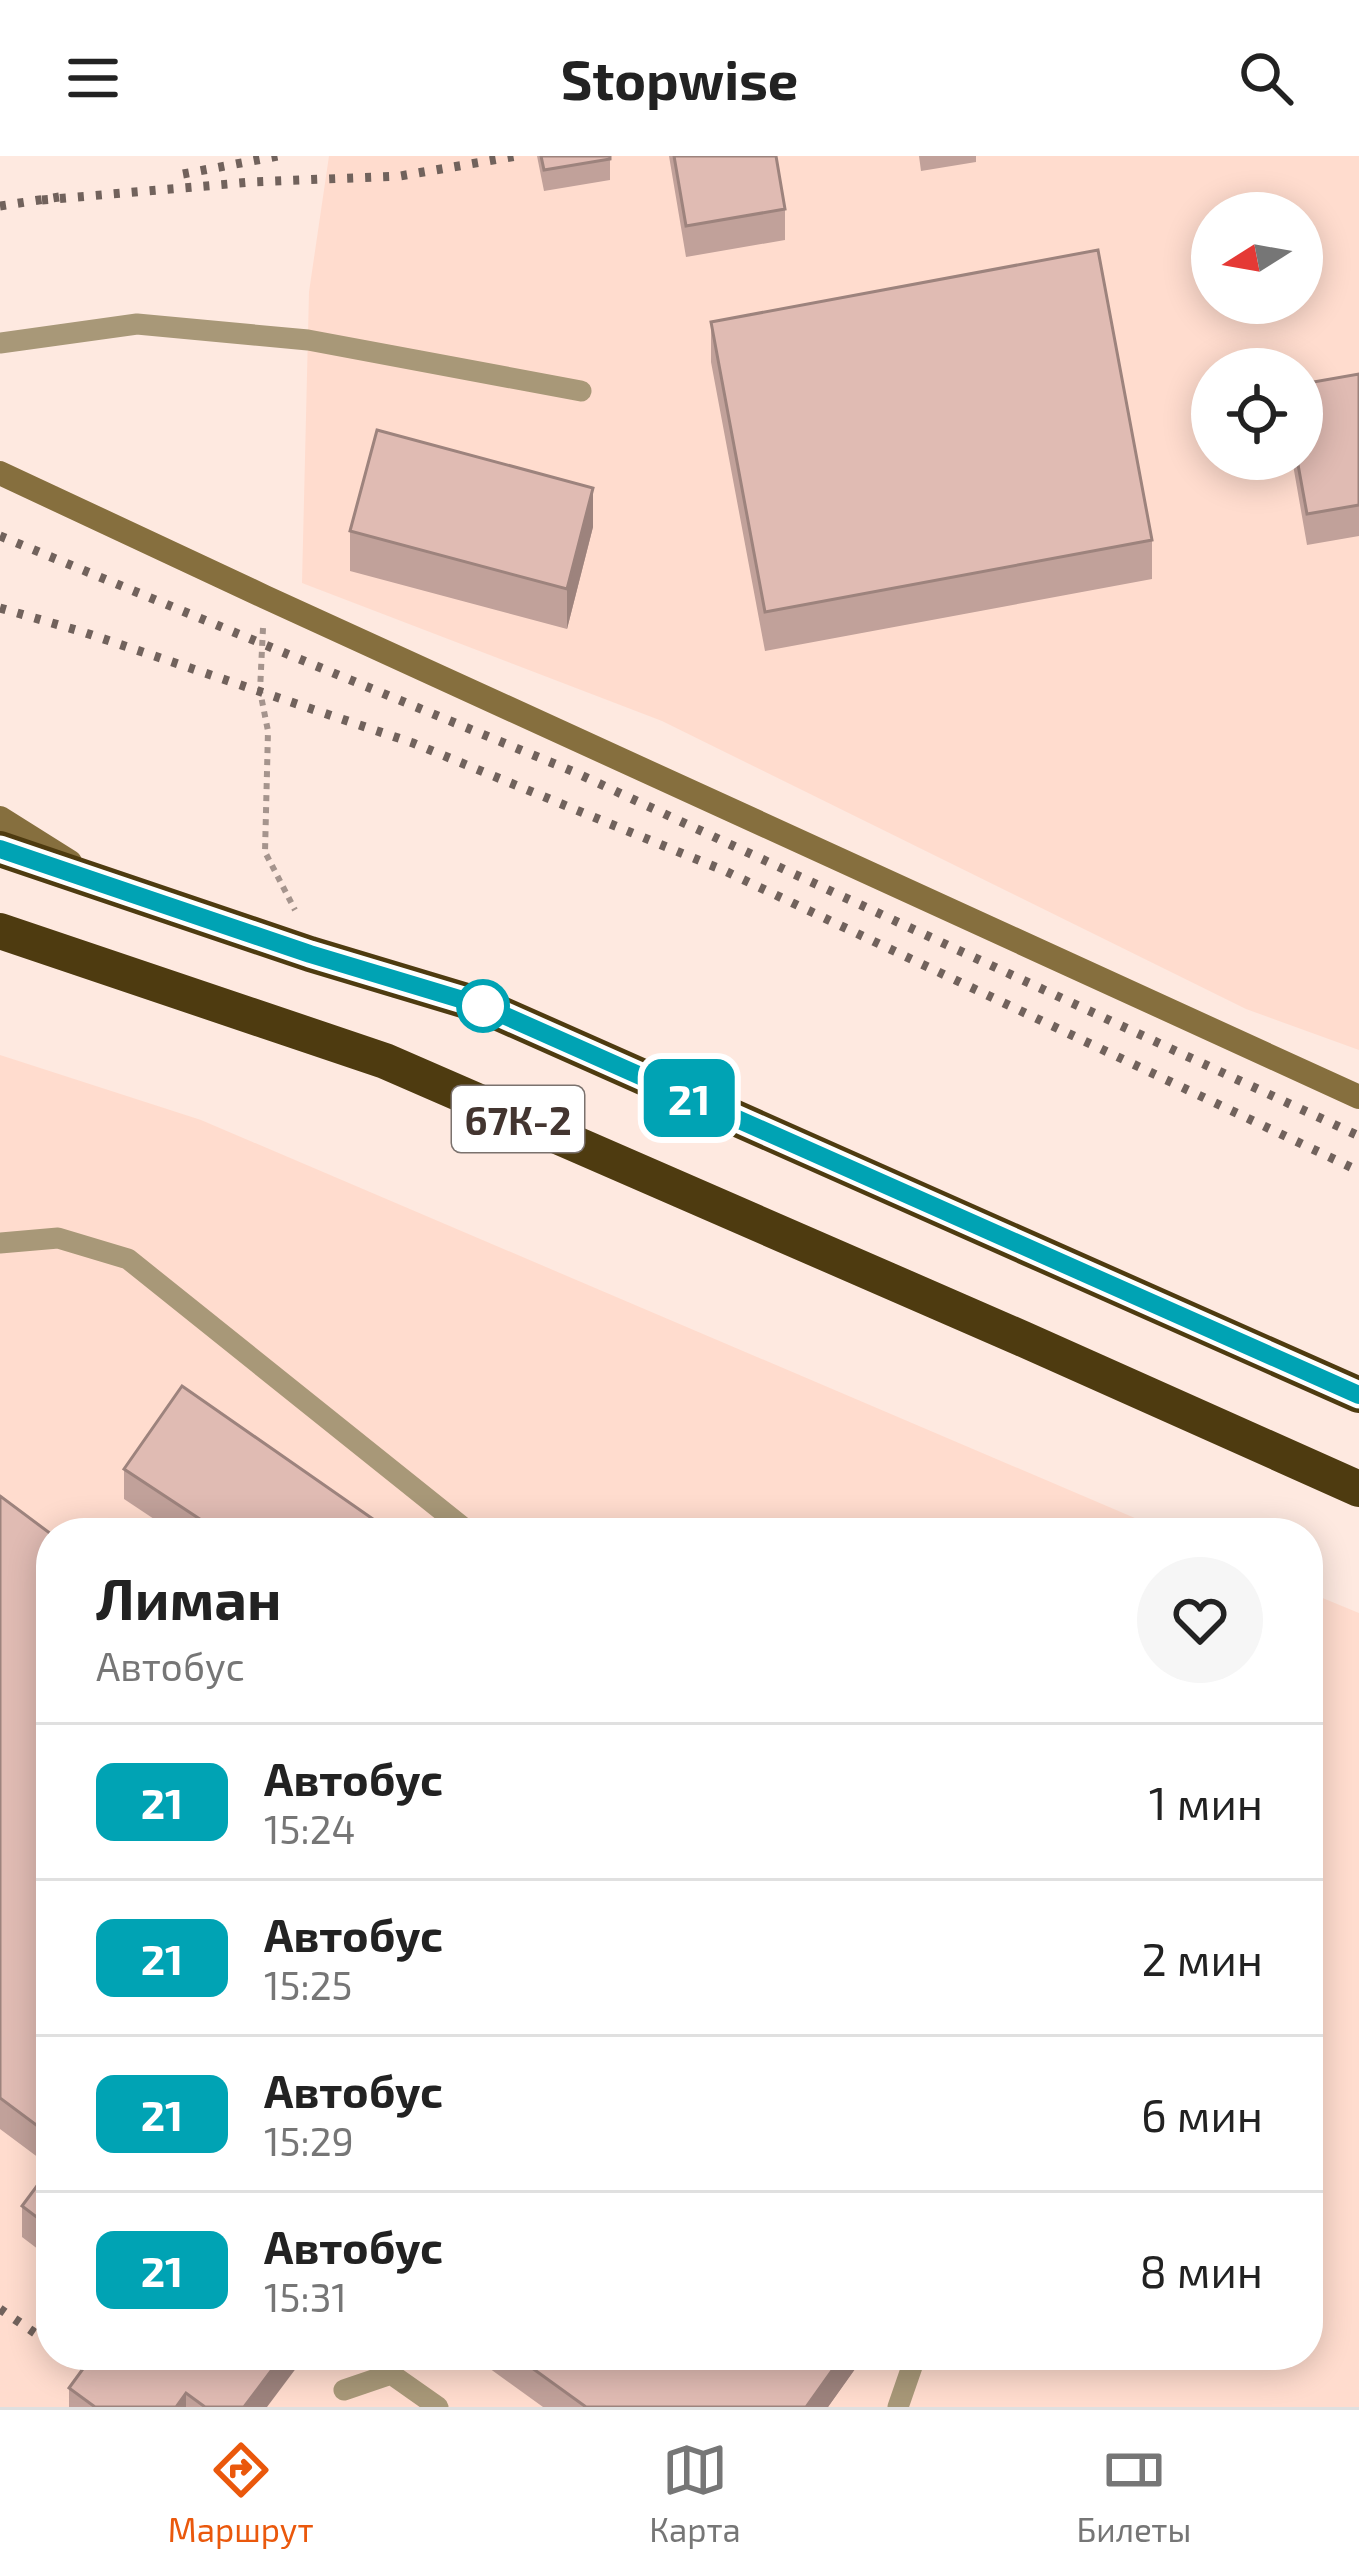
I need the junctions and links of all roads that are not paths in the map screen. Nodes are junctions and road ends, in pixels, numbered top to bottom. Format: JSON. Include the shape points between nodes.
{"nodes":[{"id":1,"x":0,"y":343,"type":"edge"},
{"id":2,"x":581,"y":391,"type":"dead end"},
{"id":3,"x":0,"y":473,"type":"edge"},
{"id":4,"x":0,"y":818,"type":"edge"},
{"id":5,"x":0,"y":849,"type":"edge"},
{"id":6,"x":108,"y":886,"type":"junction"},
{"id":7,"x":0,"y":932,"type":"edge"},
{"id":8,"x":1359,"y":1097,"type":"edge"},
{"id":9,"x":0,"y":1243,"type":"edge"},
{"id":10,"x":1359,"y":1395,"type":"edge"},
{"id":11,"x":1359,"y":1489,"type":"edge"},
{"id":12,"x":451,"y":1518,"type":"edge"},
{"id":13,"x":911,"y":2370,"type":"edge"},
{"id":14,"x":344,"y":2390,"type":"dead end"},
{"id":15,"x":438,"y":2407,"type":"edge"},
{"id":16,"x":898,"y":2407,"type":"edge"}],
"edges":[{"from":1,"to":2,"type":"lane","via":[[137,324],[308,340]]},
{"from":3,"to":8,"type":"street"},
{"from":4,"to":6,"type":"street"},
{"from":5,"to":6,"type":"highway","number":"67К-2"},
{"from":6,"to":10,"type":"highway","number":"67К-2","via":[[483,1006]]},
{"from":7,"to":11,"type":"highway","number":"67К-2","via":[[385,1061]]},
{"from":9,"to":12,"type":"lane","via":[[58,1238],[128,1258]]},
{"from":13,"to":16,"type":"lane"},
{"from":14,"to":15,"type":"lane","via":[[391,2374]]}]}
